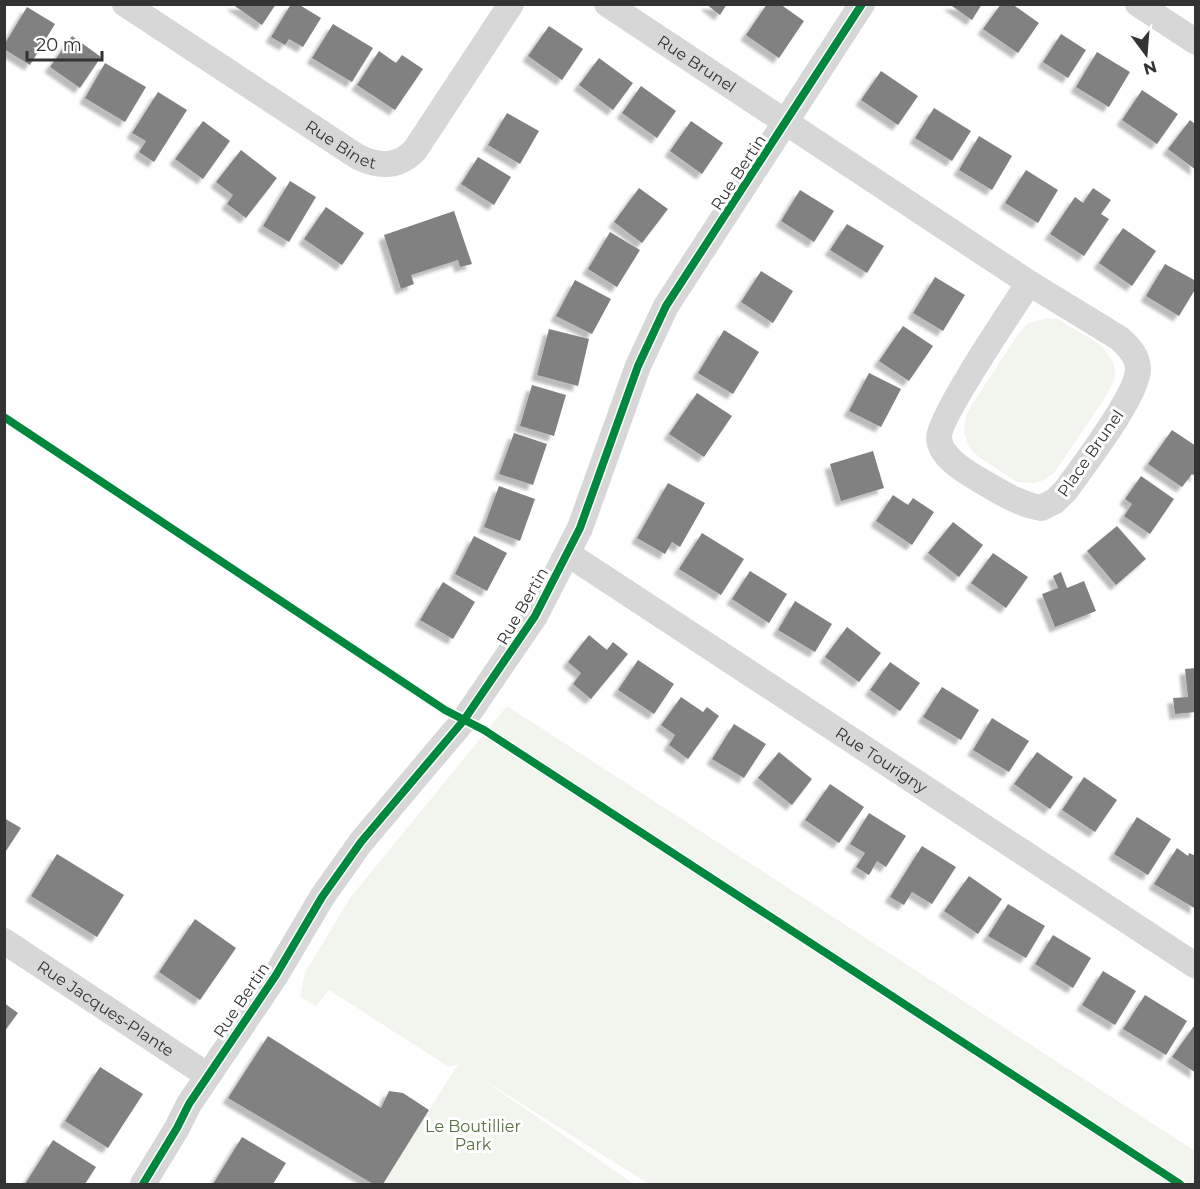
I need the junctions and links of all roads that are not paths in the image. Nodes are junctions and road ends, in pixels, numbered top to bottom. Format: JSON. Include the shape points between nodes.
{"nodes":[{"id":1,"x":125,"y":4,"type":"edge"},
{"id":2,"x":511,"y":4,"type":"edge"},
{"id":3,"x":607,"y":4,"type":"edge"},
{"id":4,"x":862,"y":4,"type":"edge"},
{"id":5,"x":1138,"y":4,"type":"edge"},
{"id":6,"x":1196,"y":42,"type":"edge"},
{"id":7,"x":787,"y":122,"type":"junction"},
{"id":8,"x":1029,"y":283,"type":"junction"},
{"id":9,"x":568,"y":554,"type":"junction"},
{"id":10,"x":4,"y":941,"type":"edge"},
{"id":11,"x":1196,"y":966,"type":"edge"},
{"id":12,"x":207,"y":1075,"type":"junction"},
{"id":13,"x":143,"y":1185,"type":"edge"}],
"edges":[{"from":1,"to":2,"type":"street","name":"Rue Binet","via":[[358,157],[381,165],[398,163],[415,150]]},
{"from":3,"to":7,"type":"street","name":"Rue Brunel"},
{"from":4,"to":7,"type":"street","name":"Rue Bertin"},
{"from":5,"to":6,"type":"street"},
{"from":7,"to":8,"type":"street","name":"Place Brunel"},
{"from":7,"to":9,"type":"street","name":"Rue Bertin","via":[[666,306],[638,366]]},
{"from":8,"to":8,"type":"street","name":"Place Brunel","via":[[962,389],[938,437],[943,451],[966,472],[1017,501],[1041,508],[1066,490],[1129,398],[1138,369],[1135,356],[1119,338]]},
{"from":9,"to":11,"type":"street","name":"Rue Tourigny"},
{"from":9,"to":12,"type":"street","name":"Rue Bertin","via":[[535,616],[465,720],[346,862],[276,975]]},
{"from":10,"to":12,"type":"street","name":"Rue Jacques-Plante"},
{"from":12,"to":13,"type":"street","name":"Rue Bertin"}]}
